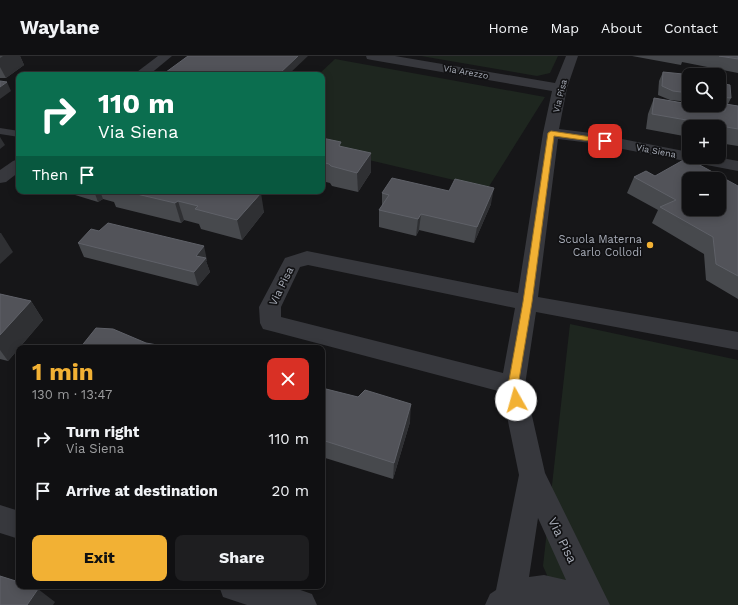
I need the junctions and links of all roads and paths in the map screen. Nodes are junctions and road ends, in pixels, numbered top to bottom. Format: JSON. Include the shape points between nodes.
{"nodes":[{"id":1,"x":166,"y":56,"type":"edge"},
{"id":2,"x":372,"y":56,"type":"edge"},
{"id":3,"x":572,"y":56,"type":"edge"},
{"id":4,"x":144,"y":72,"type":"edge"},
{"id":5,"x":560,"y":88,"type":"junction"},
{"id":6,"x":0,"y":131,"type":"edge"},
{"id":7,"x":551,"y":133,"type":"junction"},
{"id":8,"x":16,"y":134,"type":"edge"},
{"id":9,"x":682,"y":156,"type":"edge"},
{"id":10,"x":726,"y":164,"type":"edge"},
{"id":11,"x":16,"y":166,"type":"edge"},
{"id":12,"x":738,"y":166,"type":"edge"},
{"id":13,"x":1,"y":175,"type":"edge"},
{"id":14,"x":527,"y":302,"type":"junction"},
{"id":15,"x":738,"y":341,"type":"edge"},
{"id":16,"x":513,"y":386,"type":"junction"},
{"id":17,"x":532,"y":475,"type":"junction"},
{"id":18,"x":0,"y":519,"type":"edge"},
{"id":19,"x":16,"y":524,"type":"edge"},
{"id":20,"x":245,"y":589,"type":"edge"},
{"id":21,"x":505,"y":601,"type":"edge"},
{"id":22,"x":301,"y":605,"type":"edge"},
{"id":23,"x":587,"y":605,"type":"edge"},
{"id":24,"x":594,"y":605,"type":"edge"}],
"edges":[{"from":1,"to":4,"type":"street"},
{"from":2,"to":5,"type":"street","name":"Via Arezzo"},
{"from":3,"to":5,"type":"street","name":"Via Pisa"},
{"from":5,"to":7,"type":"street","name":"Via Pisa"},
{"from":6,"to":8,"type":"lane"},
{"from":7,"to":9,"type":"street","name":"Via Siena"},
{"from":7,"to":14,"type":"street","name":"Via Pisa"},
{"from":10,"to":12,"type":"street","name":"Via Siena"},
{"from":11,"to":13,"type":"street"},
{"from":14,"to":15,"type":"street","name":"Via Pisa"},
{"from":14,"to":16,"type":"street","name":"Via Pisa"},
{"from":14,"to":16,"type":"street","name":"Via Pisa","via":[[307,258],[292,263],[270,307],[271,323]]},
{"from":16,"to":17,"type":"street","name":"Via Pisa"},
{"from":17,"to":21,"type":"street","name":"Via Pisa"},
{"from":17,"to":24,"type":"street","name":"Via Pisa"},
{"from":18,"to":19,"type":"street"},
{"from":20,"to":22,"type":"street"},
{"from":21,"to":23,"type":"street","via":[[526,592],[550,591],[572,596]]}]}
